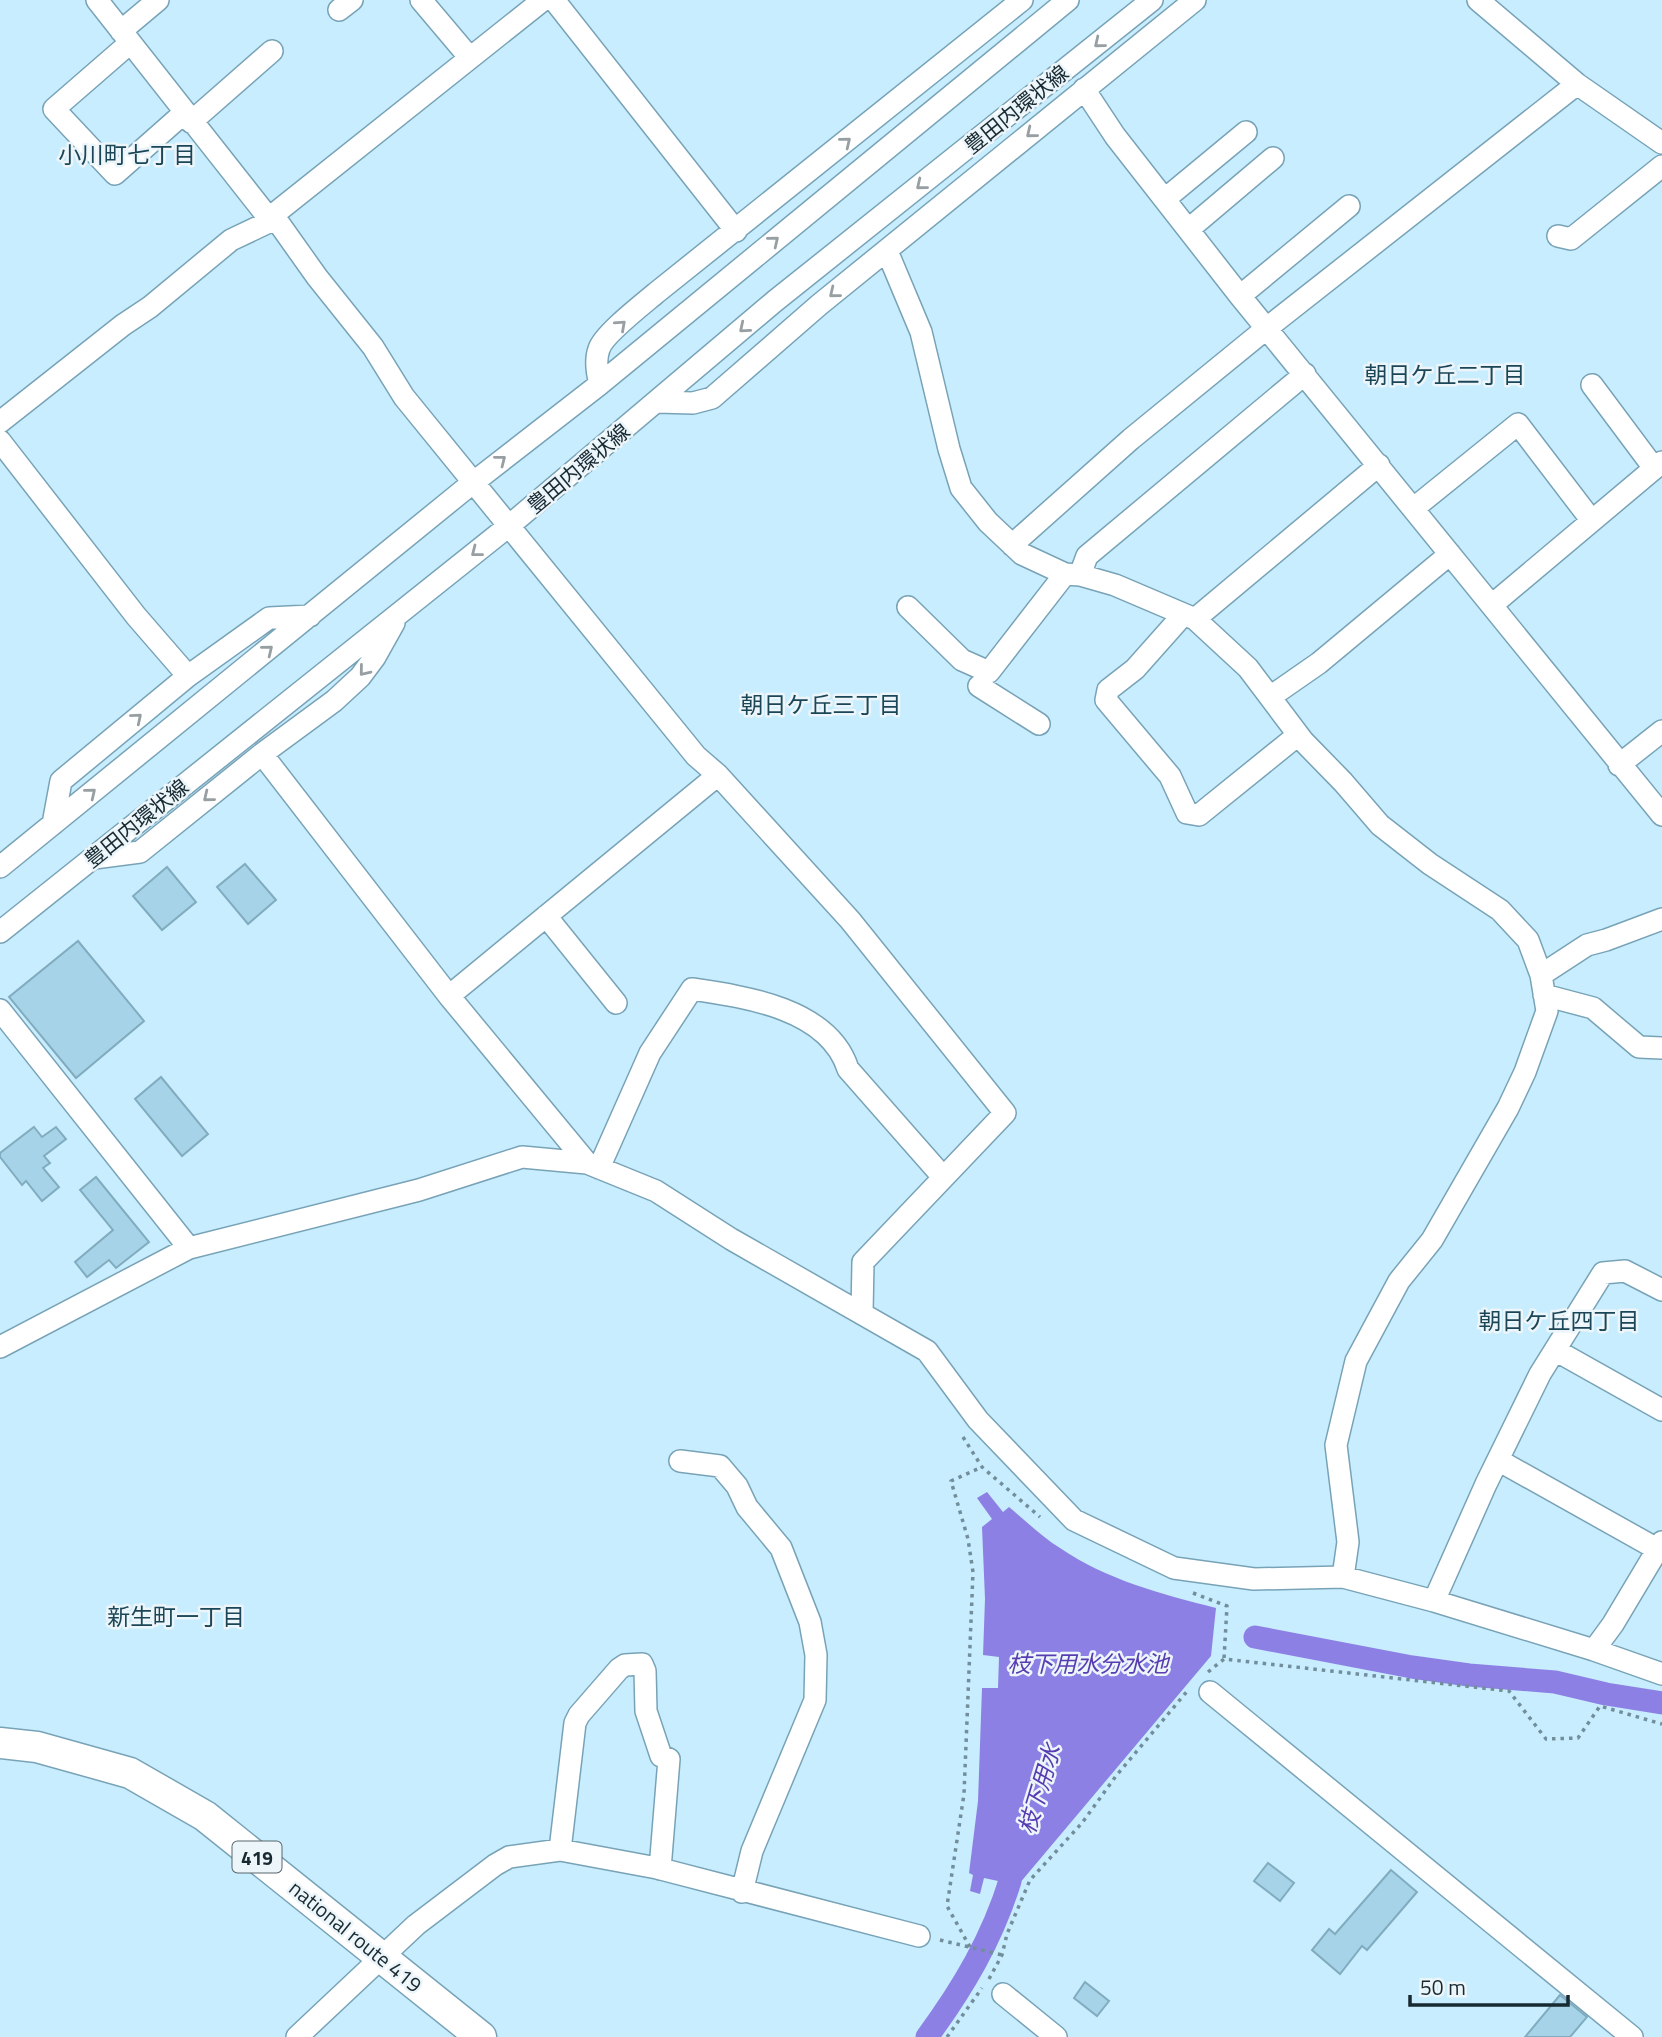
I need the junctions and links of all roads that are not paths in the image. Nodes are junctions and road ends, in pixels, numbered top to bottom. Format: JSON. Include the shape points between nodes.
{"nodes":[{"id":1,"x":97,"y":0,"type":"edge"},
{"id":2,"x":158,"y":0,"type":"edge"},
{"id":3,"x":421,"y":0,"type":"edge"},
{"id":4,"x":543,"y":0,"type":"edge"},
{"id":5,"x":554,"y":0,"type":"edge"},
{"id":6,"x":1068,"y":0,"type":"edge"},
{"id":7,"x":1152,"y":0,"type":"edge"},
{"id":8,"x":1195,"y":0,"type":"edge"},
{"id":9,"x":1478,"y":0,"type":"edge"},
{"id":10,"x":1012,"y":3,"type":"edge"},
{"id":11,"x":126,"y":37,"type":"junction"},
{"id":12,"x":272,"y":51,"type":"dead end"},
{"id":13,"x":470,"y":58,"type":"junction"},
{"id":14,"x":1577,"y":84,"type":"junction"},
{"id":15,"x":1084,"y":89,"type":"junction"},
{"id":16,"x":904,"y":95,"type":"junction"},
{"id":17,"x":187,"y":118,"type":"junction"},
{"id":18,"x":1247,"y":132,"type":"dead end"},
{"id":19,"x":975,"y":142,"type":"junction"},
{"id":20,"x":1662,"y":143,"type":"edge"},
{"id":21,"x":889,"y":147,"type":"junction"},
{"id":22,"x":1273,"y":158,"type":"dead end"},
{"id":23,"x":1662,"y":166,"type":"edge"},
{"id":24,"x":857,"y":173,"type":"junction"},
{"id":25,"x":799,"y":180,"type":"junction"},
{"id":26,"x":959,"y":192,"type":"junction"},
{"id":27,"x":1165,"y":199,"type":"junction"},
{"id":28,"x":1349,"y":206,"type":"dead end"},
{"id":29,"x":272,"y":218,"type":"junction"},
{"id":30,"x":1189,"y":229,"type":"junction"},
{"id":31,"x":736,"y":231,"type":"junction"},
{"id":32,"x":1558,"y":236,"type":"dead end"},
{"id":33,"x":887,"y":251,"type":"junction"},
{"id":34,"x":1240,"y":296,"type":"junction"},
{"id":35,"x":1268,"y":328,"type":"junction"},
{"id":36,"x":1305,"y":374,"type":"junction"},
{"id":37,"x":600,"y":384,"type":"junction"},
{"id":38,"x":1592,"y":385,"type":"dead end"},
{"id":39,"x":657,"y":402,"type":"junction"},
{"id":40,"x":0,"y":422,"type":"edge"},
{"id":41,"x":0,"y":441,"type":"edge"},
{"id":42,"x":1379,"y":465,"type":"junction"},
{"id":43,"x":1658,"y":465,"type":"edge"},
{"id":44,"x":472,"y":483,"type":"junction"},
{"id":45,"x":1414,"y":508,"type":"junction"},
{"id":46,"x":1592,"y":521,"type":"junction"},
{"id":47,"x":510,"y":525,"type":"junction"},
{"id":48,"x":1013,"y":545,"type":"junction"},
{"id":49,"x":1450,"y":554,"type":"junction"},
{"id":50,"x":1072,"y":575,"type":"junction"},
{"id":51,"x":1492,"y":606,"type":"junction"},
{"id":52,"x":908,"y":607,"type":"dead end"},
{"id":53,"x":399,"y":613,"type":"junction"},
{"id":54,"x":310,"y":616,"type":"junction"},
{"id":55,"x":1189,"y":617,"type":"junction"},
{"id":56,"x":188,"y":676,"type":"junction"},
{"id":57,"x":980,"y":685,"type":"junction"},
{"id":58,"x":1270,"y":697,"type":"junction"},
{"id":59,"x":1039,"y":724,"type":"dead end"},
{"id":60,"x":1662,"y":731,"type":"edge"},
{"id":61,"x":1298,"y":735,"type":"junction"},
{"id":62,"x":262,"y":754,"type":"junction"},
{"id":63,"x":1619,"y":765,"type":"junction"},
{"id":64,"x":718,"y":775,"type":"junction"},
{"id":65,"x":1662,"y":816,"type":"edge"},
{"id":66,"x":53,"y":824,"type":"junction"},
{"id":67,"x":92,"y":858,"type":"junction"},
{"id":68,"x":0,"y":867,"type":"edge"},
{"id":69,"x":546,"y":916,"type":"junction"},
{"id":70,"x":1662,"y":919,"type":"edge"},
{"id":71,"x":0,"y":932,"type":"edge"},
{"id":72,"x":1542,"y":985,"type":"junction"},
{"id":73,"x":449,"y":996,"type":"junction"},
{"id":74,"x":616,"y":1003,"type":"dead end"},
{"id":75,"x":0,"y":1010,"type":"edge"},
{"id":76,"x":1662,"y":1048,"type":"edge"},
{"id":77,"x":593,"y":1165,"type":"junction"},
{"id":78,"x":943,"y":1177,"type":"junction"},
{"id":79,"x":189,"y":1248,"type":"junction"},
{"id":80,"x":1662,"y":1290,"type":"edge"},
{"id":81,"x":862,"y":1313,"type":"junction"},
{"id":82,"x":0,"y":1347,"type":"edge"},
{"id":83,"x":1555,"y":1350,"type":"junction"},
{"id":84,"x":1662,"y":1410,"type":"edge"},
{"id":85,"x":1497,"y":1460,"type":"junction"},
{"id":86,"x":680,"y":1461,"type":"dead end"},
{"id":87,"x":1660,"y":1546,"type":"edge"},
{"id":88,"x":1343,"y":1577,"type":"junction"},
{"id":89,"x":1434,"y":1601,"type":"junction"},
{"id":90,"x":1594,"y":1650,"type":"junction"},
{"id":91,"x":1662,"y":1674,"type":"edge"},
{"id":92,"x":1202,"y":1684,"type":"road end"},
{"id":93,"x":0,"y":1743,"type":"edge"},
{"id":94,"x":561,"y":1850,"type":"junction"},
{"id":95,"x":660,"y":1869,"type":"junction"},
{"id":96,"x":742,"y":1892,"type":"junction"},
{"id":97,"x":919,"y":1936,"type":"dead end"},
{"id":98,"x":382,"y":1956,"type":"junction"},
{"id":99,"x":1003,"y":1994,"type":"dead end"},
{"id":100,"x":297,"y":2037,"type":"edge"},
{"id":101,"x":481,"y":2037,"type":"edge"},
{"id":102,"x":1056,"y":2037,"type":"edge"},
{"id":103,"x":1632,"y":2037,"type":"edge"}],
"edges":[{"from":1,"to":11,"type":"street"},
{"from":2,"to":11,"type":"street"},
{"from":3,"to":13,"type":"street"},
{"from":4,"to":13,"type":"street"},
{"from":5,"to":31,"type":"street"},
{"from":6,"to":21,"type":"street"},
{"from":7,"to":19,"type":"street","name":"豊田内環状線","one_way":true},
{"from":8,"to":15,"type":"street"},
{"from":9,"to":14,"type":"street"},
{"from":10,"to":16,"type":"street"},
{"from":11,"to":17,"type":"street"},
{"from":11,"to":17,"type":"street","via":[[54,109],[114,174]]},
{"from":12,"to":17,"type":"street"},
{"from":13,"to":29,"type":"street"},
{"from":14,"to":20,"type":"street"},
{"from":14,"to":35,"type":"street"},
{"from":15,"to":26,"type":"street","one_way":true},
{"from":15,"to":27,"type":"street"},
{"from":16,"to":21,"type":"street","via":[[891,125]]},
{"from":25,"to":16,"type":"street","one_way":true},
{"from":17,"to":29,"type":"street"},
{"from":18,"to":27,"type":"street"},
{"from":19,"to":26,"type":"street"},
{"from":19,"to":39,"type":"street","name":"豊田内環状線","one_way":true,"via":[[775,301]]},
{"from":21,"to":24,"type":"street"},
{"from":22,"to":30,"type":"street"},
{"from":23,"to":32,"type":"street","via":[[1571,239]]},
{"from":24,"to":25,"type":"street","via":[[820,172]]},
{"from":37,"to":24,"type":"street","one_way":true},
{"from":25,"to":31,"type":"street"},
{"from":26,"to":33,"type":"street"},
{"from":27,"to":30,"type":"street"},
{"from":28,"to":34,"type":"street"},
{"from":29,"to":40,"type":"street","via":[[231,240]]},
{"from":29,"to":44,"type":"street"},
{"from":30,"to":34,"type":"street"},
{"from":37,"to":31,"type":"street","one_way":true,"via":[[599,347],[613,331]]},
{"from":33,"to":39,"type":"street","one_way":true,"via":[[712,398]]},
{"from":33,"to":48,"type":"street","via":[[921,332],[961,488]]},
{"from":34,"to":35,"type":"street"},
{"from":35,"to":36,"type":"street"},
{"from":35,"to":48,"type":"street","via":[[1131,439]]},
{"from":36,"to":42,"type":"street"},
{"from":36,"to":50,"type":"street","via":[[1087,556]]},
{"from":44,"to":37,"type":"street","one_way":true},
{"from":38,"to":43,"type":"street"},
{"from":39,"to":47,"type":"street","name":"豊田内環状線"},
{"from":41,"to":56,"type":"street"},
{"from":42,"to":45,"type":"street"},
{"from":42,"to":55,"type":"street"},
{"from":43,"to":46,"type":"street"},
{"from":44,"to":47,"type":"street"},
{"from":44,"to":54,"type":"street"},
{"from":45,"to":46,"type":"street","via":[[1518,424]]},
{"from":45,"to":49,"type":"street"},
{"from":46,"to":51,"type":"street"},
{"from":47,"to":53,"type":"street","name":"豊田内環状線","one_way":true},
{"from":47,"to":64,"type":"street","via":[[696,756]]},
{"from":48,"to":50,"type":"street","via":[[1021,554]]},
{"from":49,"to":51,"type":"street"},
{"from":49,"to":58,"type":"street","via":[[1319,663]]},
{"from":50,"to":55,"type":"street","via":[[1115,585]]},
{"from":50,"to":57,"type":"street"},
{"from":51,"to":63,"type":"street"},
{"from":52,"to":57,"type":"street","via":[[962,660]]},
{"from":53,"to":62,"type":"street","one_way":true,"via":[[360,677]]},
{"from":53,"to":67,"type":"street","name":"豊田内環状線"},
{"from":54,"to":56,"type":"street","via":[[269,618]]},
{"from":66,"to":54,"type":"street","one_way":true},
{"from":55,"to":58,"type":"street","via":[[1248,668]]},
{"from":55,"to":61,"type":"street","via":[[1108,690],[1106,700],[1170,776],[1187,813],[1199,815]]},
{"from":66,"to":56,"type":"street","one_way":true,"via":[[61,781]]},
{"from":57,"to":59,"type":"street"},
{"from":58,"to":61,"type":"street"},
{"from":60,"to":63,"type":"street"},
{"from":61,"to":72,"type":"street","via":[[1380,825],[1500,910],[1528,940]]},
{"from":62,"to":67,"type":"street","one_way":true,"via":[[139,852]]},
{"from":62,"to":73,"type":"street"},
{"from":63,"to":65,"type":"street"},
{"from":64,"to":69,"type":"street"},
{"from":64,"to":78,"type":"street","via":[[850,920],[1005,1113]]},
{"from":66,"to":68,"type":"street"},
{"from":67,"to":71,"type":"street","name":"豊田内環状線"},
{"from":69,"to":73,"type":"street"},
{"from":69,"to":74,"type":"street"},
{"from":70,"to":72,"type":"street","via":[[1587,945]]},
{"from":72,"to":76,"type":"street","via":[[1594,1008],[1639,1047]]},
{"from":72,"to":88,"type":"street","via":[[1547,1012],[1508,1108],[1432,1240],[1399,1281],[1356,1361],[1336,1446],[1348,1542]]},
{"from":73,"to":77,"type":"street"},
{"from":75,"to":79,"type":"street"},
{"from":77,"to":78,"type":"street","via":[[650,1052],[692,989],[741,996],[811,1021],[842,1052],[848,1069]]},
{"from":77,"to":79,"type":"street","via":[[522,1157],[419,1190]]},
{"from":77,"to":81,"type":"street","via":[[656,1191]]},
{"from":78,"to":81,"type":"street","via":[[863,1262]]},
{"from":79,"to":82,"type":"street"},
{"from":80,"to":83,"type":"street","via":[[1625,1271],[1603,1273]]},
{"from":81,"to":88,"type":"street","via":[[927,1352],[978,1420],[1074,1520],[1174,1567],[1254,1579]]},
{"from":83,"to":84,"type":"street"},
{"from":83,"to":85,"type":"street"},
{"from":85,"to":87,"type":"street"},
{"from":85,"to":89,"type":"street"},
{"from":86,"to":96,"type":"street","via":[[720,1466],[781,1549],[810,1622],[816,1656],[815,1700],[752,1851]]},
{"from":87,"to":90,"type":"street"},
{"from":88,"to":89,"type":"street"},
{"from":89,"to":90,"type":"street"},
{"from":90,"to":91,"type":"street"},
{"from":92,"to":103,"type":"street"},
{"from":93,"to":98,"type":"highway","name":"national route 419","number":"419","via":[[37,1747],[130,1773],[205,1816]]},
{"from":94,"to":95,"type":"street"},
{"from":94,"to":95,"type":"street","via":[[575,1723],[619,1669],[642,1664],[646,1711],[661,1756],[669,1759]]},
{"from":94,"to":98,"type":"street","via":[[509,1857],[495,1865]]},
{"from":95,"to":96,"type":"street"},
{"from":96,"to":97,"type":"street"},
{"from":98,"to":100,"type":"street"},
{"from":98,"to":101,"type":"highway","name":"national route 419","number":"419"},
{"from":99,"to":102,"type":"street"}]}
